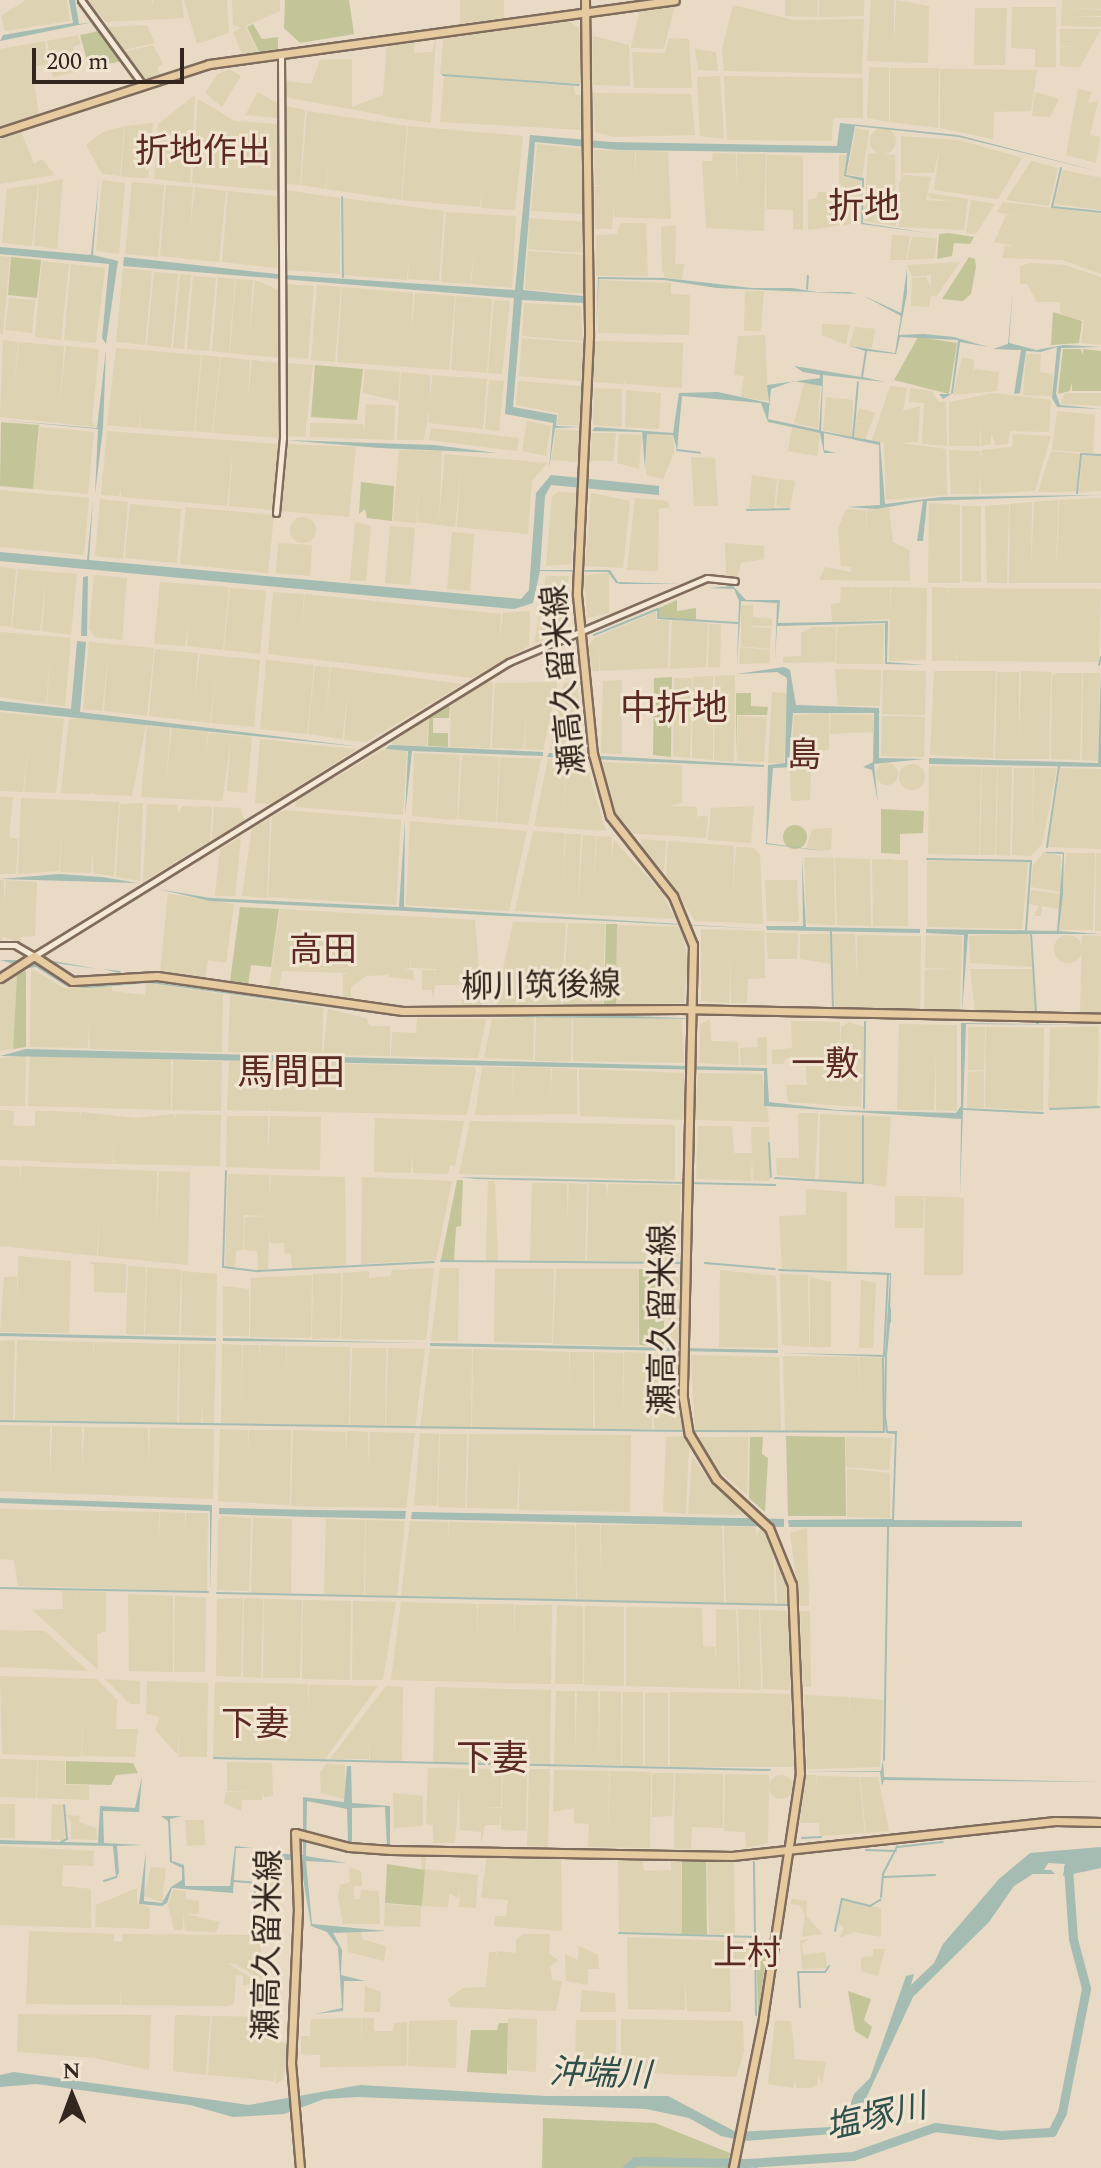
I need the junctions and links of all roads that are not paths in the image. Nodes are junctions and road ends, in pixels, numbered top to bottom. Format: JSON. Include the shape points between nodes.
{"nodes":[{"id":1,"x":81,"y":0,"type":"edge"},
{"id":2,"x":585,"y":0,"type":"edge"},
{"id":3,"x":675,"y":0,"type":"edge"},
{"id":4,"x":586,"y":12,"type":"junction"},
{"id":5,"x":281,"y":53,"type":"junction"},
{"id":6,"x":143,"y":85,"type":"junction"},
{"id":7,"x":0,"y":132,"type":"edge"},
{"id":8,"x":276,"y":513,"type":"dead end"},
{"id":9,"x":735,"y":581,"type":"dead end"},
{"id":10,"x":579,"y":634,"type":"junction"},
{"id":11,"x":0,"y":945,"type":"edge"},
{"id":12,"x":34,"y":956,"type":"junction"},
{"id":13,"x":0,"y":978,"type":"edge"},
{"id":14,"x":693,"y":1015,"type":"junction"},
{"id":15,"x":1101,"y":1018,"type":"edge"},
{"id":16,"x":1101,"y":1822,"type":"edge"},
{"id":17,"x":789,"y":1849,"type":"junction"},
{"id":18,"x":300,"y":2168,"type":"edge"},
{"id":19,"x":733,"y":2168,"type":"edge"}],
"edges":[{"from":1,"to":6,"type":"street"},
{"from":2,"to":4,"type":"main road","name":"瀬高久留米線"},
{"from":3,"to":4,"type":"main road"},
{"from":4,"to":5,"type":"main road"},
{"from":4,"to":10,"type":"main road","name":"瀬高久留米線","via":[[590,233]]},
{"from":5,"to":6,"type":"main road","via":[[209,64]]},
{"from":5,"to":8,"type":"street","via":[[283,440]]},
{"from":6,"to":7,"type":"main road"},
{"from":9,"to":10,"type":"street","via":[[707,578]]},
{"from":10,"to":12,"type":"street","via":[[477,681]]},
{"from":10,"to":14,"type":"main road","name":"瀬高久留米線","via":[[603,799],[620,835],[673,896],[688,924]]},
{"from":11,"to":12,"type":"street","via":[[15,945]]},
{"from":12,"to":13,"type":"main road"},
{"from":12,"to":14,"type":"main road","name":"柳川筑後線","via":[[72,981],[157,976],[403,1011]]},
{"from":14,"to":15,"type":"main road","name":"柳川筑後線"},
{"from":14,"to":17,"type":"main road","name":"瀬高久留米線","via":[[684,1414],[694,1447],[716,1479],[761,1518],[780,1544],[792,1585],[800,1773]]},
{"from":16,"to":17,"type":"main road","via":[[1055,1821]]},
{"from":17,"to":18,"type":"main road","name":"瀬高久留米線","via":[[732,1856],[391,1850],[295,1833],[293,2086]]},
{"from":17,"to":19,"type":"main road"}]}
